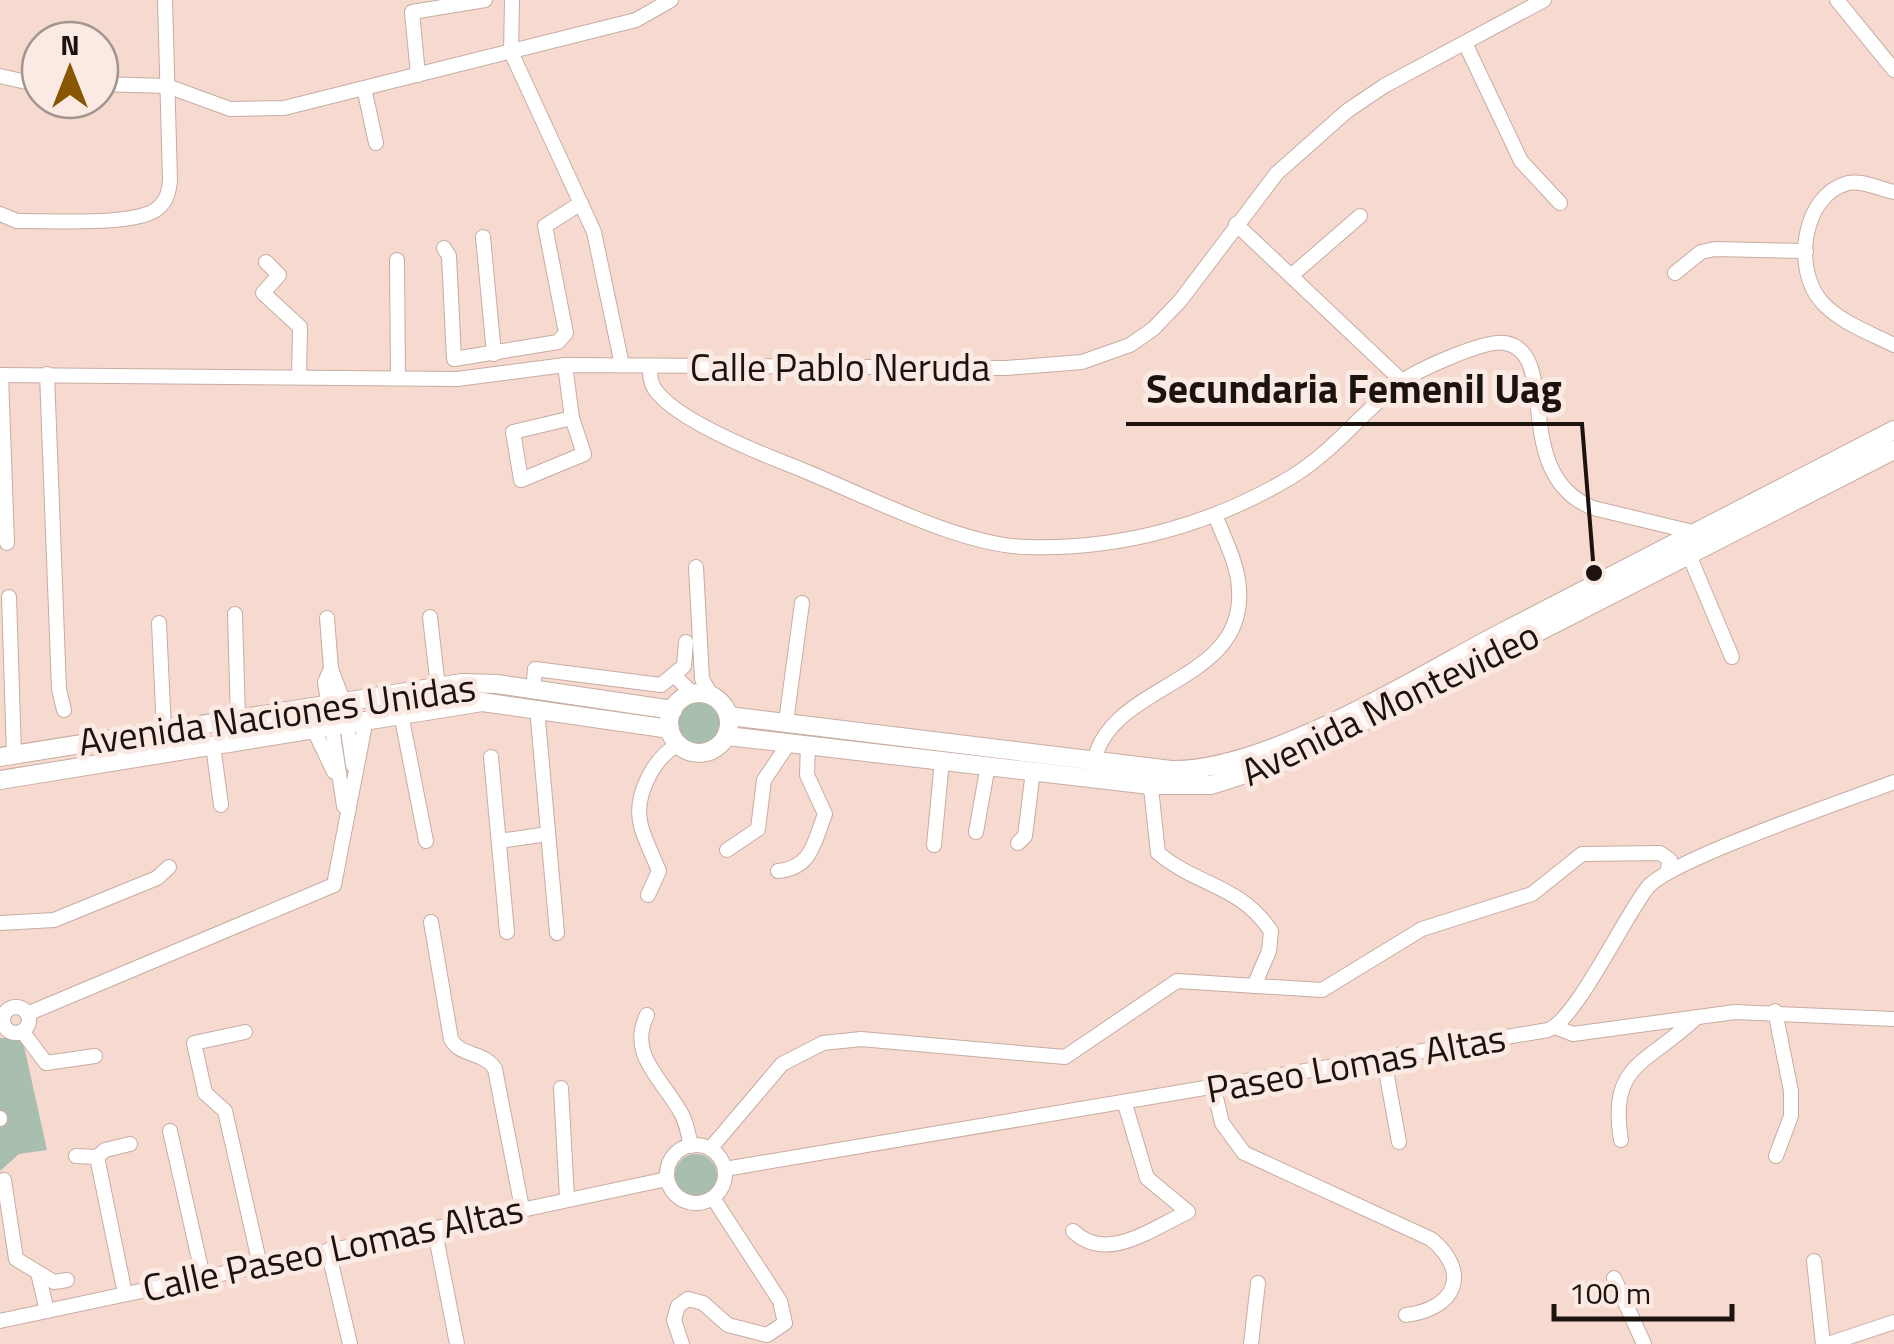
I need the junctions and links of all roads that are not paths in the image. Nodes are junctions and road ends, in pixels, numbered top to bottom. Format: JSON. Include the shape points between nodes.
{"nodes":[{"id":1,"x":165,"y":0,"type":"edge"},
{"id":2,"x":485,"y":0,"type":"edge"},
{"id":3,"x":512,"y":0,"type":"edge"},
{"id":4,"x":670,"y":0,"type":"edge"},
{"id":5,"x":1544,"y":0,"type":"edge"},
{"id":6,"x":1836,"y":0,"type":"edge"},
{"id":7,"x":1464,"y":43,"type":"junction"},
{"id":8,"x":511,"y":52,"type":"junction"},
{"id":9,"x":1894,"y":70,"type":"edge"},
{"id":10,"x":418,"y":75,"type":"junction"},
{"id":11,"x":120,"y":85,"type":"edge"},
{"id":12,"x":167,"y":86,"type":"junction"},
{"id":13,"x":364,"y":88,"type":"junction"},
{"id":14,"x":376,"y":143,"type":"dead end"},
{"id":15,"x":1894,"y":192,"type":"edge"},
{"id":16,"x":580,"y":203,"type":"junction"},
{"id":17,"x":1560,"y":203,"type":"dead end"},
{"id":18,"x":0,"y":214,"type":"edge"},
{"id":19,"x":1360,"y":216,"type":"dead end"},
{"id":20,"x":1236,"y":224,"type":"junction"},
{"id":21,"x":484,"y":237,"type":"dead end"},
{"id":22,"x":444,"y":248,"type":"dead end"},
{"id":23,"x":1806,"y":250,"type":"junction"},
{"id":24,"x":396,"y":260,"type":"dead end"},
{"id":25,"x":266,"y":262,"type":"dead end"},
{"id":26,"x":1675,"y":273,"type":"dead end"},
{"id":27,"x":1292,"y":275,"type":"junction"},
{"id":28,"x":1894,"y":346,"type":"edge"},
{"id":29,"x":494,"y":354,"type":"junction"},
{"id":30,"x":565,"y":364,"type":"junction"},
{"id":31,"x":622,"y":365,"type":"junction"},
{"id":32,"x":650,"y":366,"type":"junction"},
{"id":33,"x":47,"y":374,"type":"junction"},
{"id":34,"x":1,"y":375,"type":"edge"},
{"id":35,"x":299,"y":377,"type":"junction"},
{"id":36,"x":398,"y":378,"type":"junction"},
{"id":37,"x":1402,"y":382,"type":"junction"},
{"id":38,"x":572,"y":418,"type":"junction"},
{"id":39,"x":1894,"y":430,"type":"edge"},
{"id":40,"x":1894,"y":450,"type":"edge"},
{"id":41,"x":1850,"y":462,"type":"junction"},
{"id":42,"x":1215,"y":515,"type":"junction"},
{"id":43,"x":7,"y":542,"type":"dead end"},
{"id":44,"x":1697,"y":544,"type":"junction"},
{"id":45,"x":696,"y":567,"type":"dead end"},
{"id":46,"x":9,"y":597,"type":"dead end"},
{"id":47,"x":802,"y":602,"type":"dead end"},
{"id":48,"x":235,"y":614,"type":"dead end"},
{"id":49,"x":430,"y":617,"type":"dead end"},
{"id":50,"x":327,"y":618,"type":"dead end"},
{"id":51,"x":159,"y":623,"type":"dead end"},
{"id":52,"x":686,"y":642,"type":"dead end"},
{"id":53,"x":1732,"y":657,"type":"dead end"},
{"id":54,"x":676,"y":677,"type":"junction"},
{"id":55,"x":438,"y":687,"type":"junction"},
{"id":56,"x":533,"y":689,"type":"junction"},
{"id":57,"x":702,"y":694,"type":"junction"},
{"id":58,"x":336,"y":704,"type":"junction"},
{"id":59,"x":536,"y":708,"type":"junction"},
{"id":60,"x":64,"y":710,"type":"dead end"},
{"id":61,"x":401,"y":714,"type":"junction"},
{"id":62,"x":238,"y":719,"type":"junction"},
{"id":63,"x":786,"y":722,"type":"junction"},
{"id":64,"x":339,"y":724,"type":"junction"},
{"id":65,"x":728,"y":726,"type":"junction"},
{"id":66,"x":674,"y":728,"type":"junction"},
{"id":67,"x":164,"y":731,"type":"junction"},
{"id":68,"x":213,"y":744,"type":"junction"},
{"id":69,"x":798,"y":744,"type":"junction"},
{"id":70,"x":7,"y":756,"type":"edge"},
{"id":71,"x":491,"y":757,"type":"dead end"},
{"id":72,"x":942,"y":760,"type":"junction"},
{"id":73,"x":988,"y":766,"type":"junction"},
{"id":74,"x":1092,"y":769,"type":"junction"},
{"id":75,"x":1033,"y":771,"type":"junction"},
{"id":76,"x":1150,"y":776,"type":"junction"},
{"id":77,"x":347,"y":779,"type":"junction"},
{"id":78,"x":0,"y":780,"type":"edge"},
{"id":79,"x":1894,"y":782,"type":"edge"},
{"id":80,"x":221,"y":805,"type":"dead end"},
{"id":81,"x":976,"y":832,"type":"dead end"},
{"id":82,"x":548,"y":834,"type":"junction"},
{"id":83,"x":426,"y":841,"type":"dead end"},
{"id":84,"x":498,"y":841,"type":"junction"},
{"id":85,"x":1018,"y":843,"type":"dead end"},
{"id":86,"x":934,"y":844,"type":"dead end"},
{"id":87,"x":727,"y":850,"type":"dead end"},
{"id":88,"x":168,"y":868,"type":"dead end"},
{"id":89,"x":778,"y":871,"type":"dead end"},
{"id":90,"x":1667,"y":872,"type":"junction"},
{"id":91,"x":648,"y":895,"type":"dead end"},
{"id":92,"x":0,"y":922,"type":"edge"},
{"id":93,"x":431,"y":922,"type":"dead end"},
{"id":94,"x":507,"y":932,"type":"dead end"},
{"id":95,"x":558,"y":933,"type":"dead end"},
{"id":96,"x":1254,"y":986,"type":"junction"},
{"id":97,"x":1775,"y":1011,"type":"junction"},
{"id":98,"x":28,"y":1014,"type":"junction"},
{"id":99,"x":647,"y":1015,"type":"dead end"},
{"id":100,"x":1696,"y":1018,"type":"junction"},
{"id":101,"x":1894,"y":1019,"type":"edge"},
{"id":102,"x":2,"y":1026,"type":"edge"},
{"id":103,"x":1555,"y":1027,"type":"junction"},
{"id":104,"x":22,"y":1031,"type":"junction"},
{"id":105,"x":244,"y":1032,"type":"dead end"},
{"id":106,"x":95,"y":1056,"type":"dead end"},
{"id":107,"x":1384,"y":1060,"type":"junction"},
{"id":108,"x":561,"y":1088,"type":"dead end"},
{"id":109,"x":1214,"y":1089,"type":"junction"},
{"id":110,"x":1125,"y":1104,"type":"junction"},
{"id":111,"x":170,"y":1131,"type":"dead end"},
{"id":112,"x":1621,"y":1140,"type":"dead end"},
{"id":113,"x":1398,"y":1142,"type":"dead end"},
{"id":114,"x":130,"y":1144,"type":"dead end"},
{"id":115,"x":691,"y":1146,"type":"junction"},
{"id":116,"x":710,"y":1149,"type":"junction"},
{"id":117,"x":76,"y":1156,"type":"dead end"},
{"id":118,"x":1776,"y":1156,"type":"dead end"},
{"id":119,"x":96,"y":1157,"type":"junction"},
{"id":120,"x":725,"y":1169,"type":"junction"},
{"id":121,"x":667,"y":1179,"type":"junction"},
{"id":122,"x":4,"y":1180,"type":"dead end"},
{"id":123,"x":567,"y":1198,"type":"junction"},
{"id":124,"x":713,"y":1198,"type":"junction"},
{"id":125,"x":522,"y":1208,"type":"junction"},
{"id":126,"x":434,"y":1227,"type":"junction"},
{"id":127,"x":1072,"y":1231,"type":"dead end"},
{"id":128,"x":328,"y":1250,"type":"junction"},
{"id":129,"x":1814,"y":1260,"type":"dead end"},
{"id":130,"x":260,"y":1264,"type":"junction"},
{"id":131,"x":38,"y":1273,"type":"junction"},
{"id":132,"x":203,"y":1277,"type":"junction"},
{"id":133,"x":1614,"y":1278,"type":"dead end"},
{"id":134,"x":67,"y":1280,"type":"dead end"},
{"id":135,"x":1258,"y":1282,"type":"dead end"},
{"id":136,"x":126,"y":1294,"type":"junction"},
{"id":137,"x":47,"y":1311,"type":"junction"},
{"id":138,"x":1406,"y":1315,"type":"dead end"},
{"id":139,"x":0,"y":1321,"type":"edge"},
{"id":140,"x":1894,"y":1322,"type":"edge"},
{"id":141,"x":350,"y":1344,"type":"edge"},
{"id":142,"x":458,"y":1344,"type":"edge"},
{"id":143,"x":682,"y":1344,"type":"edge"},
{"id":144,"x":1250,"y":1344,"type":"edge"},
{"id":145,"x":1644,"y":1344,"type":"edge"},
{"id":146,"x":1825,"y":1344,"type":"edge"}],
"edges":[{"from":1,"to":12,"type":"street"},
{"from":2,"to":10,"type":"street","via":[[412,12]]},
{"from":3,"to":8,"type":"street"},
{"from":4,"to":8,"type":"street","via":[[636,20]]},
{"from":5,"to":7,"type":"street","name":"Calle Pablo Neruda"},
{"from":6,"to":9,"type":"street"},
{"from":7,"to":17,"type":"street","via":[[1522,161]]},
{"from":7,"to":20,"type":"street","name":"Calle Pablo Neruda","via":[[1384,86],[1306,144]]},
{"from":8,"to":10,"type":"street"},
{"from":8,"to":16,"type":"street"},
{"from":10,"to":13,"type":"street"},
{"from":11,"to":12,"type":"street"},
{"from":12,"to":13,"type":"street","via":[[214,106],[249,110]]},
{"from":12,"to":18,"type":"street","via":[[170,180],[156,211],[130,218],[17,221]]},
{"from":13,"to":14,"type":"street"},
{"from":15,"to":23,"type":"street","via":[[1860,183],[1836,189],[1811,217]]},
{"from":16,"to":29,"type":"street","via":[[545,226],[564,339]]},
{"from":16,"to":31,"type":"street","via":[[594,232]]},
{"from":19,"to":27,"type":"street"},
{"from":20,"to":27,"type":"street"},
{"from":20,"to":32,"type":"street","name":"Calle Pablo Neruda","via":[[1153,329],[1082,362],[1006,368]]},
{"from":21,"to":29,"type":"street"},
{"from":22,"to":29,"type":"street","via":[[452,354],[462,360]]},
{"from":23,"to":26,"type":"street","via":[[1715,249],[1700,252]]},
{"from":23,"to":28,"type":"street","via":[[1812,289],[1823,304]]},
{"from":24,"to":36,"type":"street"},
{"from":25,"to":35,"type":"street","via":[[279,274],[263,294],[300,328]]},
{"from":27,"to":37,"type":"street"},
{"from":30,"to":31,"type":"street","name":"Calle Pablo Neruda"},
{"from":30,"to":36,"type":"street","name":"Calle Pablo Neruda","via":[[486,378]]},
{"from":30,"to":38,"type":"street"},
{"from":31,"to":32,"type":"street","name":"Calle Pablo Neruda"},
{"from":32,"to":42,"type":"street","via":[[662,397],[724,435],[1000,545],[1122,542]]},
{"from":33,"to":34,"type":"street","name":"Calle Pablo Neruda"},
{"from":33,"to":35,"type":"street","name":"Calle Pablo Neruda"},
{"from":33,"to":60,"type":"street"},
{"from":34,"to":43,"type":"street"},
{"from":35,"to":36,"type":"street","name":"Calle Pablo Neruda"},
{"from":37,"to":42,"type":"street","via":[[1320,458]]},
{"from":37,"to":44,"type":"street","via":[[1484,343],[1521,348],[1534,368],[1540,440],[1561,486],[1577,502]]},
{"from":38,"to":38,"type":"street","via":[[584,454],[521,480],[513,432]]},
{"from":39,"to":41,"type":"street","name":"Avenida Montevideo"},
{"from":40,"to":41,"type":"street","name":"Avenida Montevideo"},
{"from":41,"to":44,"type":"street","name":"Avenida Montevideo"},
{"from":42,"to":74,"type":"street","via":[[1240,591],[1228,636],[1213,657],[1115,722]]},
{"from":44,"to":53,"type":"street"},
{"from":44,"to":76,"type":"street","name":"Avenida Montevideo","via":[[1283,752]]},
{"from":45,"to":57,"type":"street"},
{"from":46,"to":70,"type":"street"},
{"from":47,"to":63,"type":"street"},
{"from":48,"to":62,"type":"street"},
{"from":49,"to":55,"type":"street"},
{"from":50,"to":58,"type":"street"},
{"from":51,"to":67,"type":"street"},
{"from":52,"to":54,"type":"street"},
{"from":54,"to":56,"type":"street","via":[[661,685],[536,669]]},
{"from":54,"to":57,"type":"street"},
{"from":55,"to":56,"type":"street","name":"Avenida Naciones Unidas","via":[[479,682]]},
{"from":55,"to":58,"type":"street","name":"Avenida Naciones Unidas"},
{"from":56,"to":66,"type":"street","name":"Avenida Naciones Unidas"},
{"from":57,"to":65,"type":"street","via":[[722,703]]},
{"from":57,"to":66,"type":"street"},
{"from":58,"to":62,"type":"street","name":"Avenida Naciones Unidas"},
{"from":58,"to":64,"type":"street"},
{"from":59,"to":61,"type":"street","name":"Avenida Naciones Unidas","via":[[482,702]]},
{"from":59,"to":66,"type":"street","name":"Avenida Naciones Unidas"},
{"from":59,"to":82,"type":"street"},
{"from":61,"to":64,"type":"street","name":"Avenida Naciones Unidas"},
{"from":61,"to":83,"type":"street"},
{"from":62,"to":67,"type":"street","name":"Avenida Naciones Unidas"},
{"from":63,"to":65,"type":"street","name":"Avenida Montevideo"},
{"from":63,"to":74,"type":"street","name":"Avenida Montevideo"},
{"from":64,"to":68,"type":"street","name":"Avenida Naciones Unidas"},
{"from":64,"to":77,"type":"street"},
{"from":64,"to":77,"type":"street"},
{"from":65,"to":66,"type":"street","via":[[705,752]]},
{"from":65,"to":69,"type":"street","name":"Avenida Montevideo"},
{"from":66,"to":91,"type":"street","via":[[642,794],[641,826],[658,871]]},
{"from":67,"to":70,"type":"street","name":"Avenida Naciones Unidas"},
{"from":68,"to":78,"type":"street","name":"Avenida Naciones Unidas"},
{"from":68,"to":80,"type":"street"},
{"from":69,"to":72,"type":"street","name":"Avenida Montevideo"},
{"from":69,"to":87,"type":"street","via":[[764,780],[758,829]]},
{"from":69,"to":89,"type":"street","via":[[825,814],[807,861]]},
{"from":71,"to":84,"type":"street"},
{"from":72,"to":73,"type":"street","name":"Avenida Montevideo"},
{"from":72,"to":86,"type":"street"},
{"from":73,"to":75,"type":"street","name":"Avenida Montevideo"},
{"from":73,"to":81,"type":"street"},
{"from":74,"to":75,"type":"street","name":"Avenida Montevideo"},
{"from":74,"to":76,"type":"street","name":"Avenida Montevideo"},
{"from":75,"to":85,"type":"street"},
{"from":76,"to":96,"type":"street","via":[[1158,854],[1183,874],[1230,889],[1271,931]]},
{"from":77,"to":98,"type":"street","via":[[334,884]]},
{"from":79,"to":90,"type":"street","name":"Paseo Lomas Altas"},
{"from":82,"to":84,"type":"street"},
{"from":82,"to":95,"type":"street"},
{"from":84,"to":94,"type":"street"},
{"from":88,"to":92,"type":"street","via":[[54,920]]},
{"from":90,"to":96,"type":"street","via":[[1670,860],[1660,854],[1588,852],[1532,894],[1422,929],[1322,990]]},
{"from":90,"to":103,"type":"street","name":"Paseo Lomas Altas","via":[[1646,890],[1569,1015]]},
{"from":93,"to":125,"type":"street","via":[[451,1039],[495,1069]]},
{"from":96,"to":116,"type":"street","via":[[1177,980],[1059,1058],[862,1039],[823,1043],[782,1064]]},
{"from":97,"to":100,"type":"street"},
{"from":97,"to":101,"type":"street"},
{"from":97,"to":118,"type":"street","via":[[1791,1091],[1791,1116]]},
{"from":98,"to":102,"type":"street","via":[[12,1008]]},
{"from":98,"to":104,"type":"street"},
{"from":99,"to":115,"type":"street","via":[[640,1038],[644,1054],[679,1108]]},
{"from":100,"to":103,"type":"street","via":[[1573,1034]]},
{"from":100,"to":112,"type":"street","via":[[1622,1083],[1615,1104]]},
{"from":102,"to":104,"type":"street"},
{"from":103,"to":107,"type":"street","name":"Paseo Lomas Altas"},
{"from":104,"to":106,"type":"street","via":[[46,1063]]},
{"from":105,"to":130,"type":"street","via":[[194,1043],[205,1093],[225,1111]]},
{"from":107,"to":109,"type":"street","name":"Paseo Lomas Altas"},
{"from":107,"to":113,"type":"street"},
{"from":108,"to":123,"type":"street"},
{"from":109,"to":110,"type":"street","name":"Paseo Lomas Altas"},
{"from":109,"to":138,"type":"street","via":[[1222,1123],[1244,1152],[1443,1249],[1456,1274],[1453,1288],[1437,1308]]},
{"from":110,"to":120,"type":"street","name":"Paseo Lomas Altas"},
{"from":110,"to":127,"type":"street","via":[[1148,1178],[1188,1212],[1113,1246],[1090,1244]]},
{"from":111,"to":132,"type":"street"},
{"from":114,"to":119,"type":"street"},
{"from":115,"to":116,"type":"street"},
{"from":115,"to":121,"type":"street","via":[[670,1162]]},
{"from":116,"to":120,"type":"street"},
{"from":117,"to":119,"type":"street"},
{"from":119,"to":136,"type":"street"},
{"from":120,"to":124,"type":"street"},
{"from":121,"to":123,"type":"street","name":"Calle Paseo Lomas Altas"},
{"from":121,"to":124,"type":"street","via":[[685,1201]]},
{"from":122,"to":131,"type":"street","via":[[16,1259]]},
{"from":123,"to":125,"type":"street","name":"Calle Paseo Lomas Altas"},
{"from":124,"to":143,"type":"street","via":[[780,1301],[785,1322],[767,1334],[740,1330],[688,1299],[674,1320]]},
{"from":125,"to":126,"type":"street","name":"Calle Paseo Lomas Altas"},
{"from":126,"to":128,"type":"street","name":"Calle Paseo Lomas Altas"},
{"from":126,"to":142,"type":"street"},
{"from":128,"to":130,"type":"street","name":"Calle Paseo Lomas Altas"},
{"from":128,"to":141,"type":"street"},
{"from":129,"to":146,"type":"street"},
{"from":130,"to":132,"type":"street","name":"Calle Paseo Lomas Altas"},
{"from":131,"to":134,"type":"street"},
{"from":131,"to":137,"type":"street"},
{"from":132,"to":136,"type":"street","name":"Calle Paseo Lomas Altas"},
{"from":133,"to":145,"type":"street"},
{"from":135,"to":144,"type":"street"},
{"from":136,"to":137,"type":"street","name":"Calle Paseo Lomas Altas"},
{"from":137,"to":139,"type":"street","name":"Calle Paseo Lomas Altas"},
{"from":140,"to":146,"type":"street"}]}
